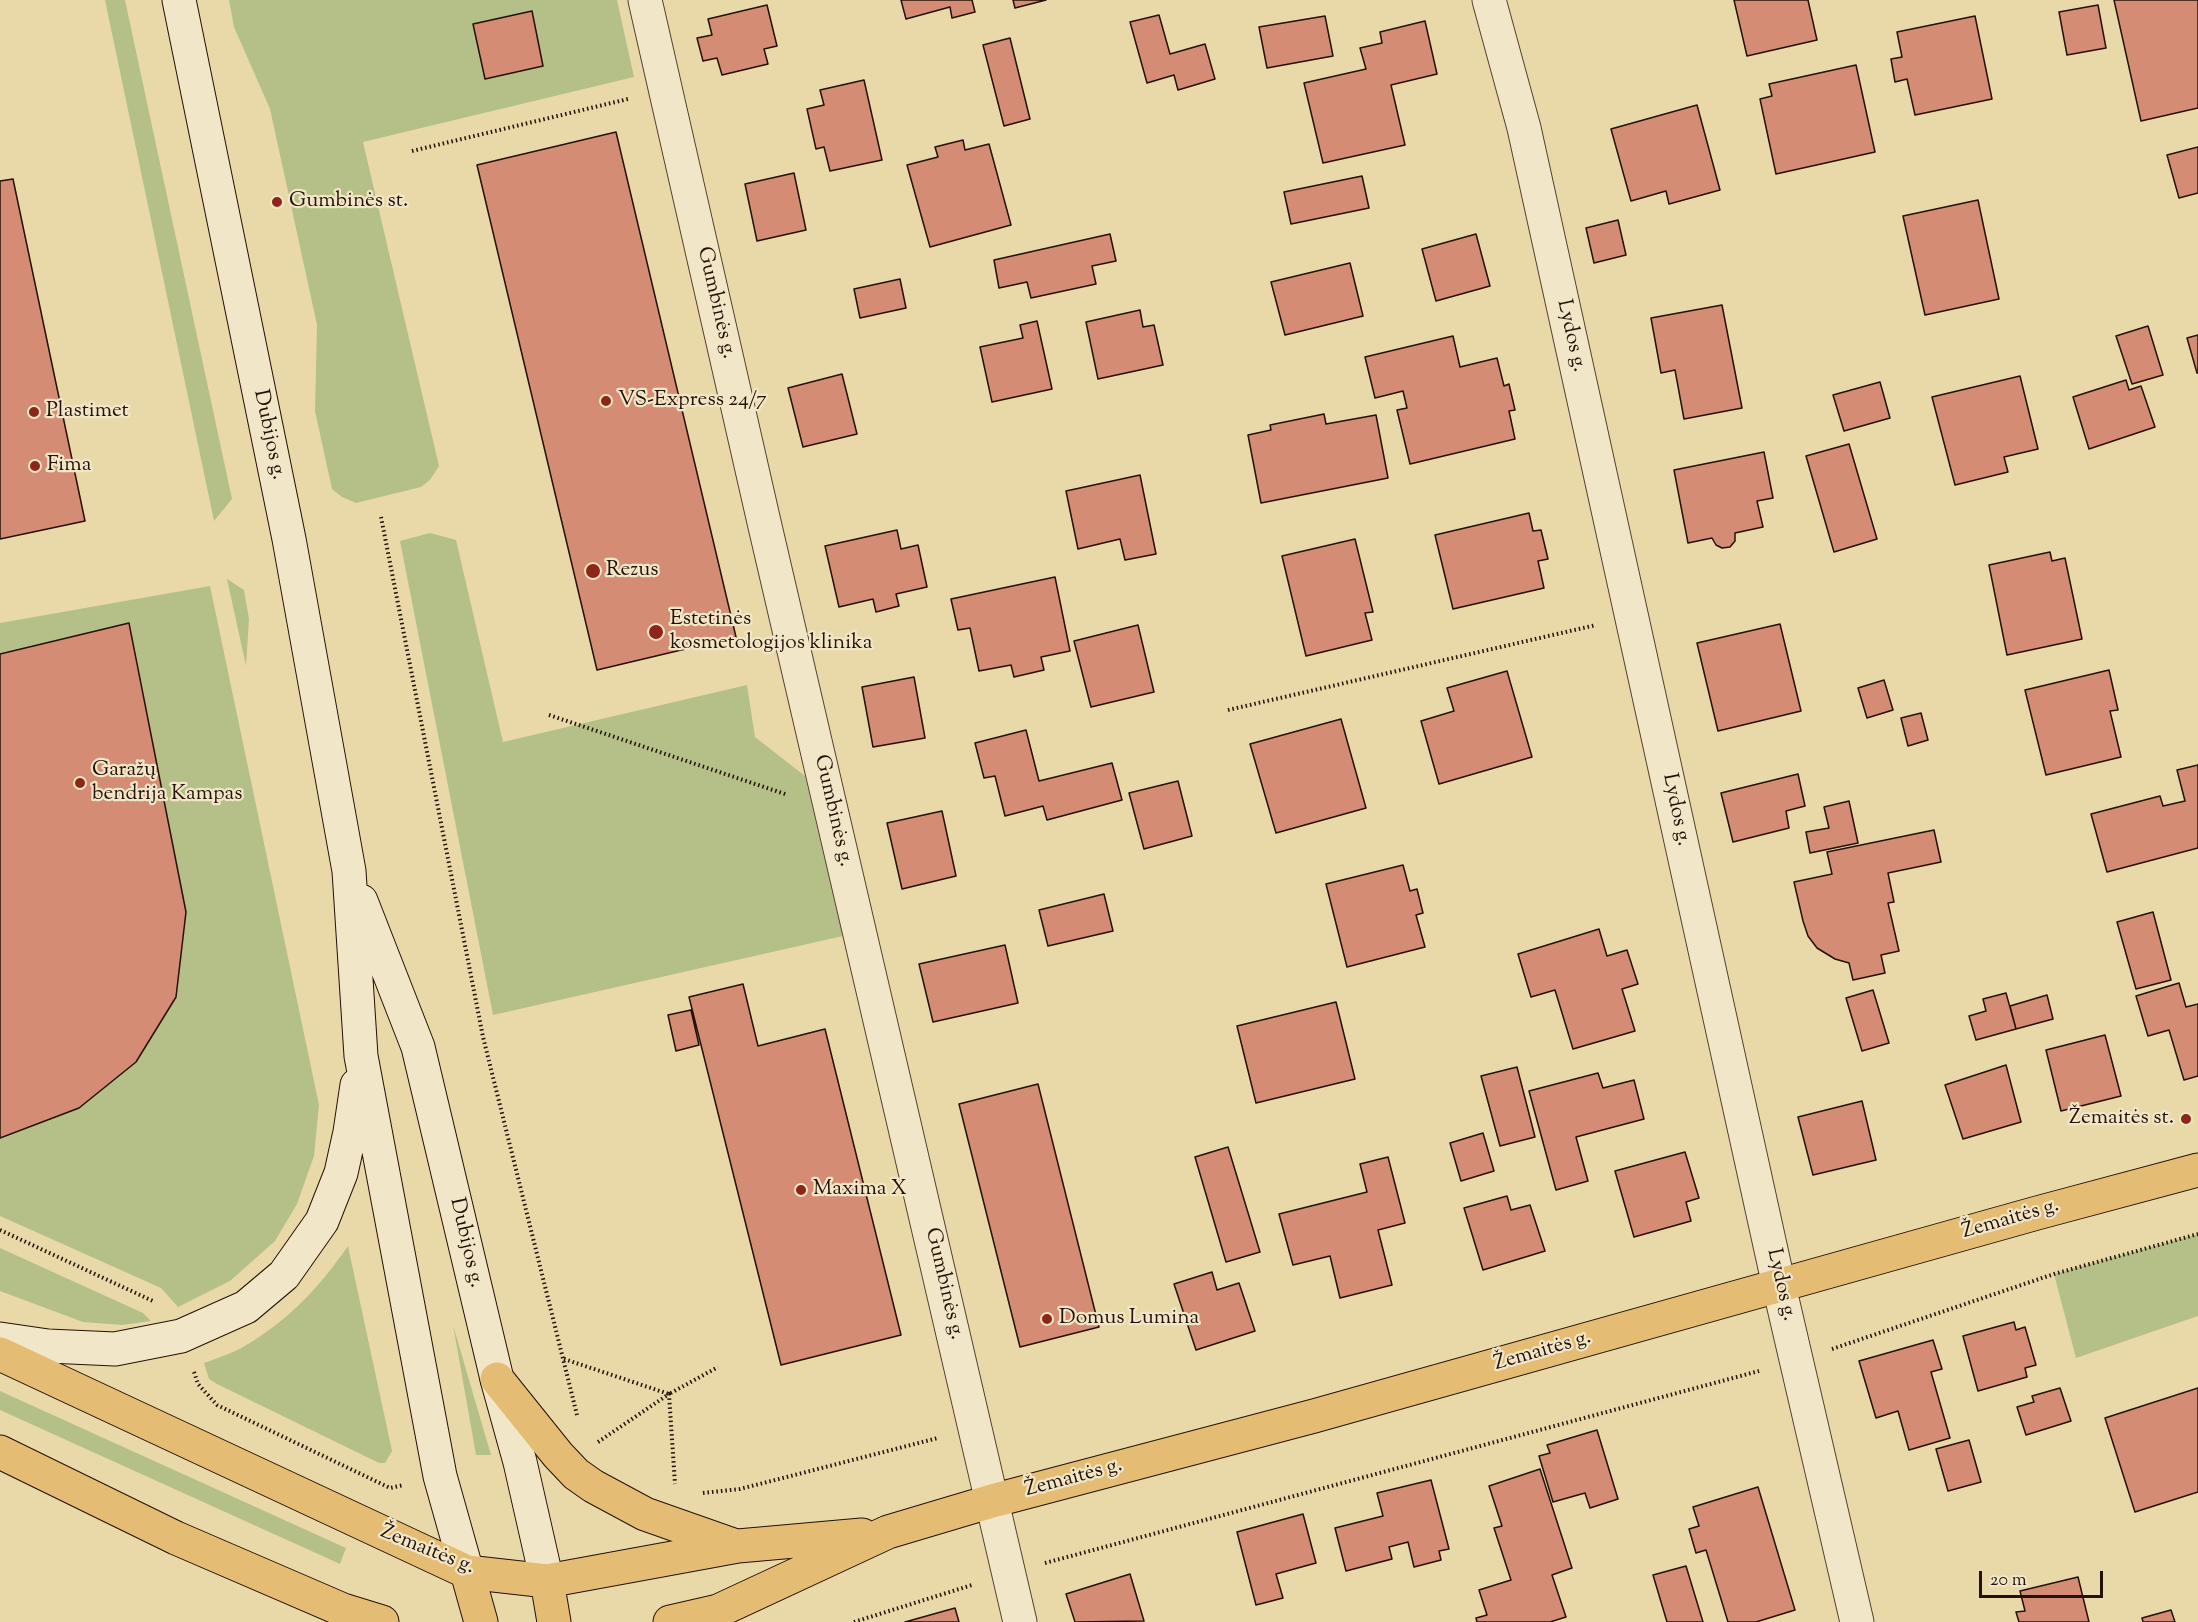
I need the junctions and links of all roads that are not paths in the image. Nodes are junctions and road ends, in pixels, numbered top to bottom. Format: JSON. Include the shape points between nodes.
{"nodes":[{"id":1,"x":179,"y":0,"type":"edge"},
{"id":2,"x":645,"y":0,"type":"edge"},
{"id":3,"x":1489,"y":0,"type":"edge"},
{"id":4,"x":349,"y":871,"type":"junction"},
{"id":5,"x":361,"y":1056,"type":"junction"},
{"id":6,"x":2198,"y":1170,"type":"edge"},
{"id":7,"x":1779,"y":1286,"type":"junction"},
{"id":8,"x":0,"y":1339,"type":"edge"},
{"id":9,"x":0,"y":1354,"type":"edge"},
{"id":10,"x":497,"y":1379,"type":"junction"},
{"id":11,"x":0,"y":1452,"type":"edge"},
{"id":12,"x":992,"y":1501,"type":"junction"},
{"id":13,"x":888,"y":1532,"type":"junction"},
{"id":14,"x":176,"y":1538,"type":"junction"},
{"id":15,"x":738,"y":1546,"type":"junction"},
{"id":16,"x":467,"y":1572,"type":"junction"},
{"id":17,"x":547,"y":1581,"type":"junction"},
{"id":18,"x":711,"y":1616,"type":"edge"},
{"id":19,"x":315,"y":1622,"type":"edge"},
{"id":20,"x":382,"y":1622,"type":"edge"},
{"id":21,"x":481,"y":1622,"type":"edge"},
{"id":22,"x":554,"y":1622,"type":"edge"},
{"id":23,"x":670,"y":1622,"type":"edge"},
{"id":24,"x":1020,"y":1622,"type":"edge"},
{"id":25,"x":1857,"y":1622,"type":"edge"}],
"edges":[{"from":1,"to":4,"type":"street","name":"Dubijos g.","via":[[289,539]]},
{"from":2,"to":12,"type":"street","name":"Gumbinės g."},
{"from":3,"to":7,"type":"street","name":"Lydos g.","via":[[1524,128]]},
{"from":4,"to":5,"type":"street","name":"Dubijos g."},
{"from":4,"to":10,"type":"street","name":"Dubijos g.","via":[[418,1047]]},
{"from":5,"to":8,"type":"street","name":"Dubijos g.","via":[[351,1132],[341,1173],[322,1221],[284,1275],[246,1307],[181,1336],[115,1349]]},
{"from":5,"to":16,"type":"street","name":"Dubijos g.","via":[[440,1476]]},
{"from":6,"to":7,"type":"main road","name":"Žemaitės g."},
{"from":7,"to":12,"type":"main road","name":"Žemaitės g."},
{"from":7,"to":25,"type":"street","name":"Lydos g."},
{"from":9,"to":16,"type":"main road","name":"Žemaitės g."},
{"from":10,"to":15,"type":"main road","via":[[558,1455],[593,1486],[645,1514]]},
{"from":10,"to":17,"type":"street","name":"Dubijos g."},
{"from":11,"to":14,"type":"main road"},
{"from":12,"to":13,"type":"main road","name":"Žemaitės g."},
{"from":12,"to":24,"type":"street","name":"Gumbinės g."},
{"from":13,"to":15,"type":"main road","name":"Žemaitės g."},
{"from":13,"to":18,"type":"main road","name":"Žemaitės g."},
{"from":14,"to":19,"type":"main road"},
{"from":14,"to":20,"type":"main road","via":[[343,1610]]},
{"from":15,"to":17,"type":"main road","name":"Žemaitės g."},
{"from":16,"to":17,"type":"main road","name":"Žemaitės g."},
{"from":16,"to":21,"type":"main road","name":"Dubijos g."},
{"from":17,"to":22,"type":"main road","name":"Dubijos g."},
{"from":18,"to":23,"type":"main road","name":"Žemaitės g."}]}
